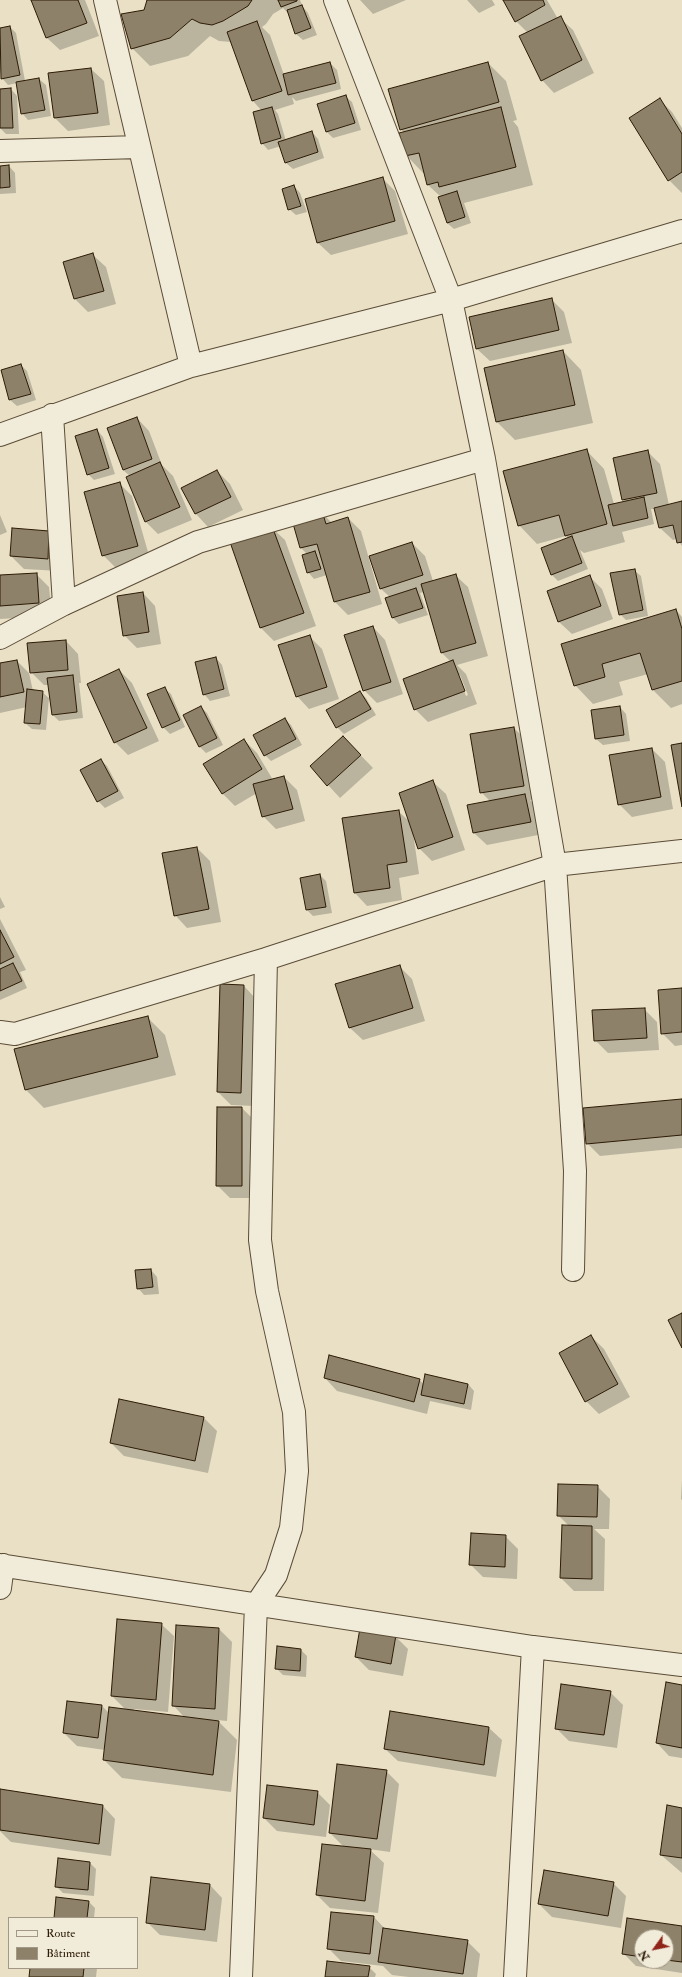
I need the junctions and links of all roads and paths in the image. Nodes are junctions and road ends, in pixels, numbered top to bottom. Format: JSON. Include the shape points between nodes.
{"nodes":[{"id":1,"x":105,"y":0,"type":"edge"},
{"id":2,"x":335,"y":0,"type":"edge"},
{"id":3,"x":140,"y":147,"type":"junction"},
{"id":4,"x":0,"y":151,"type":"edge"},
{"id":5,"x":682,"y":232,"type":"edge"},
{"id":6,"x":451,"y":300,"type":"junction"},
{"id":7,"x":191,"y":366,"type":"junction"},
{"id":8,"x":52,"y":415,"type":"junction"},
{"id":9,"x":0,"y":434,"type":"edge"},
{"id":10,"x":484,"y":459,"type":"junction"},
{"id":11,"x":64,"y":604,"type":"junction"},
{"id":12,"x":0,"y":638,"type":"edge"},
{"id":13,"x":682,"y":851,"type":"edge"},
{"id":14,"x":555,"y":865,"type":"junction"},
{"id":15,"x":266,"y":959,"type":"junction"},
{"id":16,"x":0,"y":1032,"type":"edge"},
{"id":17,"x":573,"y":1270,"type":"dead end"},
{"id":18,"x":1,"y":1565,"type":"edge"},
{"id":19,"x":0,"y":1588,"type":"edge"},
{"id":20,"x":256,"y":1605,"type":"junction"},
{"id":21,"x":534,"y":1647,"type":"junction"},
{"id":22,"x":682,"y":1665,"type":"edge"},
{"id":23,"x":241,"y":1977,"type":"edge"},
{"id":24,"x":515,"y":1977,"type":"edge"}],
"edges":[{"from":1,"to":3,"type":"street"},
{"from":2,"to":6,"type":"street"},
{"from":3,"to":4,"type":"street"},
{"from":3,"to":7,"type":"street"},
{"from":5,"to":6,"type":"street"},
{"from":6,"to":7,"type":"street"},
{"from":6,"to":10,"type":"street"},
{"from":7,"to":8,"type":"street"},
{"from":8,"to":9,"type":"street"},
{"from":8,"to":11,"type":"street"},
{"from":10,"to":11,"type":"street","via":[[198,542]]},
{"from":10,"to":14,"type":"street"},
{"from":11,"to":12,"type":"street"},
{"from":13,"to":14,"type":"street"},
{"from":14,"to":15,"type":"street"},
{"from":14,"to":17,"type":"street","via":[[575,1171]]},
{"from":15,"to":16,"type":"street","via":[[16,1034]]},
{"from":15,"to":20,"type":"street","via":[[260,1240],[267,1291],[294,1412],[297,1471],[291,1528],[276,1575]]},
{"from":18,"to":19,"type":"street"},
{"from":18,"to":20,"type":"street"},
{"from":20,"to":21,"type":"street"},
{"from":20,"to":23,"type":"street"},
{"from":21,"to":22,"type":"street"},
{"from":21,"to":24,"type":"street"}]}
